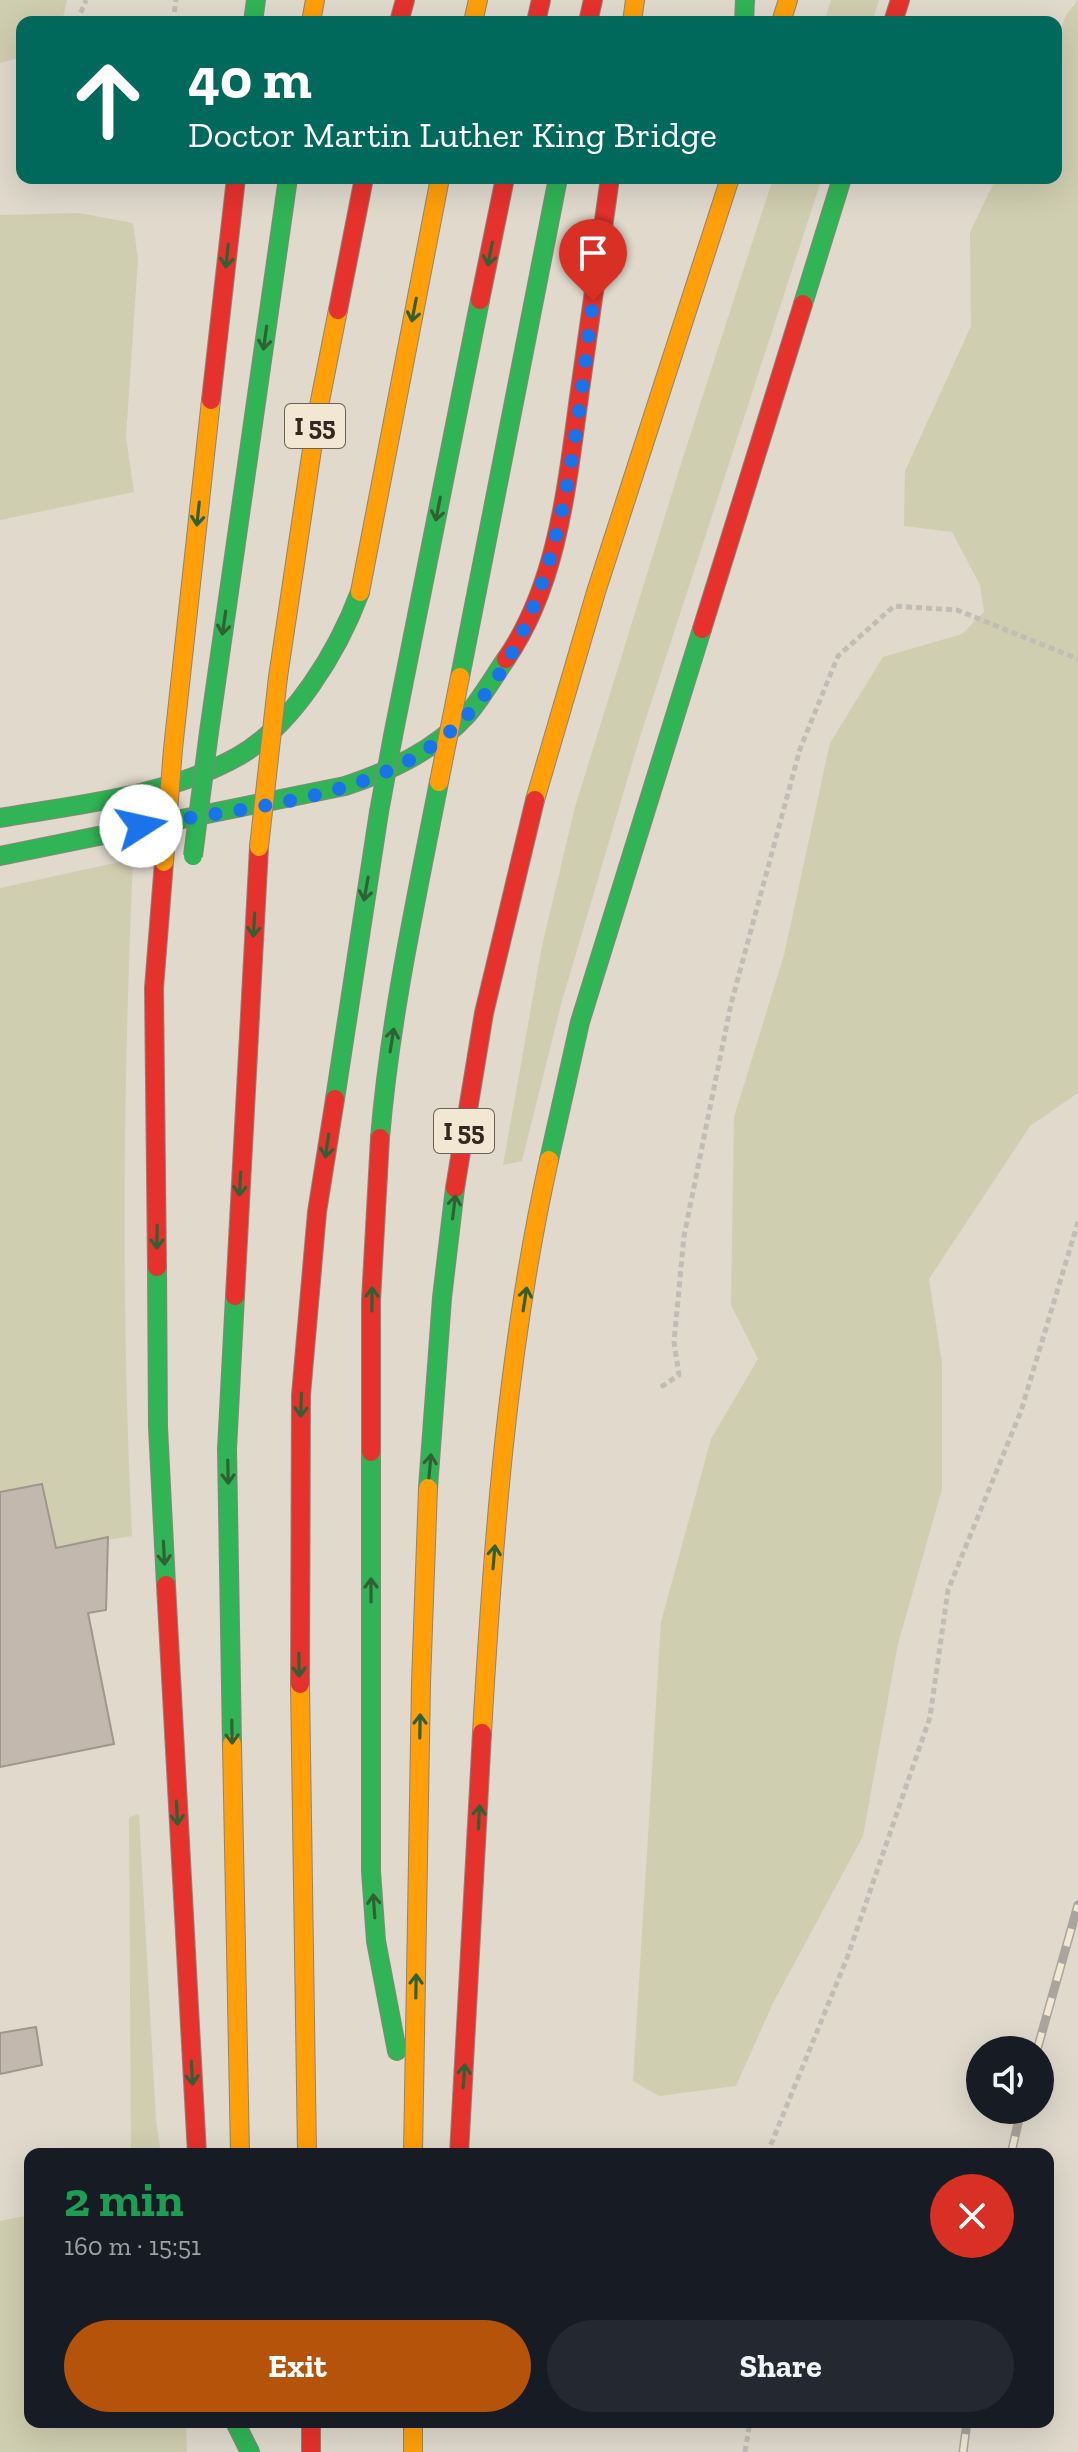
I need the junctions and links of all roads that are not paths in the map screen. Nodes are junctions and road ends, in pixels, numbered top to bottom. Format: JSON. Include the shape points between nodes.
{"nodes":[{"id":1,"x":235,"y":184,"type":"edge"},
{"id":2,"x":287,"y":184,"type":"edge"},
{"id":3,"x":363,"y":184,"type":"edge"},
{"id":4,"x":439,"y":184,"type":"edge"},
{"id":5,"x":504,"y":184,"type":"edge"},
{"id":6,"x":557,"y":184,"type":"edge"},
{"id":7,"x":609,"y":184,"type":"edge"},
{"id":8,"x":728,"y":184,"type":"edge"},
{"id":9,"x":840,"y":184,"type":"edge"},
{"id":10,"x":0,"y":818,"type":"edge"},
{"id":11,"x":0,"y":856,"type":"edge"},
{"id":12,"x":192,"y":864,"type":"dead end"},
{"id":13,"x":173,"y":1013,"type":"dead end"},
{"id":14,"x":158,"y":1159,"type":"junction"},
{"id":15,"x":413,"y":2120,"type":"junction"},
{"id":16,"x":197,"y":2148,"type":"edge"},
{"id":17,"x":240,"y":2148,"type":"edge"},
{"id":18,"x":307,"y":2148,"type":"edge"},
{"id":19,"x":413,"y":2148,"type":"edge"},
{"id":20,"x":459,"y":2148,"type":"edge"},
{"id":21,"x":238,"y":2428,"type":"edge"},
{"id":22,"x":250,"y":2428,"type":"edge"},
{"id":23,"x":311,"y":2428,"type":"edge"},
{"id":24,"x":413,"y":2428,"type":"edge"},
{"id":25,"x":421,"y":2428,"type":"edge"},
{"id":26,"x":413,"y":2449,"type":"edge"},
{"id":27,"x":251,"y":2452,"type":"edge"},
{"id":28,"x":311,"y":2452,"type":"edge"}],
"edges":[{"from":1,"to":14,"type":"main road","one_way":true,"bridge":true,"via":[[173,749],[154,988]]},
{"from":2,"to":12,"type":"main road","one_way":true,"bridge":true},
{"from":3,"to":17,"type":"main road","number":"I 55","one_way":true,"bridge":true,"via":[[317,416],[259,847],[227,1449]]},
{"from":4,"to":10,"type":"main road","one_way":true,"via":[[360,591],[332,659],[290,711],[259,741],[226,762],[145,790]]},
{"from":5,"to":18,"type":"main road","one_way":true,"bridge":true,"via":[[379,812],[317,1212],[301,1395],[298,1587]]},
{"from":15,"to":6,"type":"main road","one_way":true,"bridge":true,"via":[[376,1941],[371,1871],[375,1196],[403,970]]},
{"from":7,"to":11,"type":"main road","via":[[562,516],[541,589],[519,640],[467,715],[430,747],[389,771],[345,786]]},
{"from":15,"to":8,"type":"main road","number":"I 55","one_way":true,"via":[[423,1547],[461,1153],[484,1014],[524,843],[578,653]]},
{"from":20,"to":9,"type":"main road","one_way":true,"via":[[489,1609],[508,1407],[543,1188],[580,1022]]},
{"from":13,"to":14,"type":"main road"},
{"from":14,"to":16,"type":"main road","one_way":true,"via":[[158,1427]]},
{"from":15,"to":19,"type":"main road","number":"I 55"},
{"from":21,"to":27,"type":"main road"},
{"from":22,"to":27,"type":"main road"},
{"from":23,"to":28,"type":"main road"},
{"from":24,"to":26,"type":"main road"},
{"from":25,"to":26,"type":"main road"}]}
